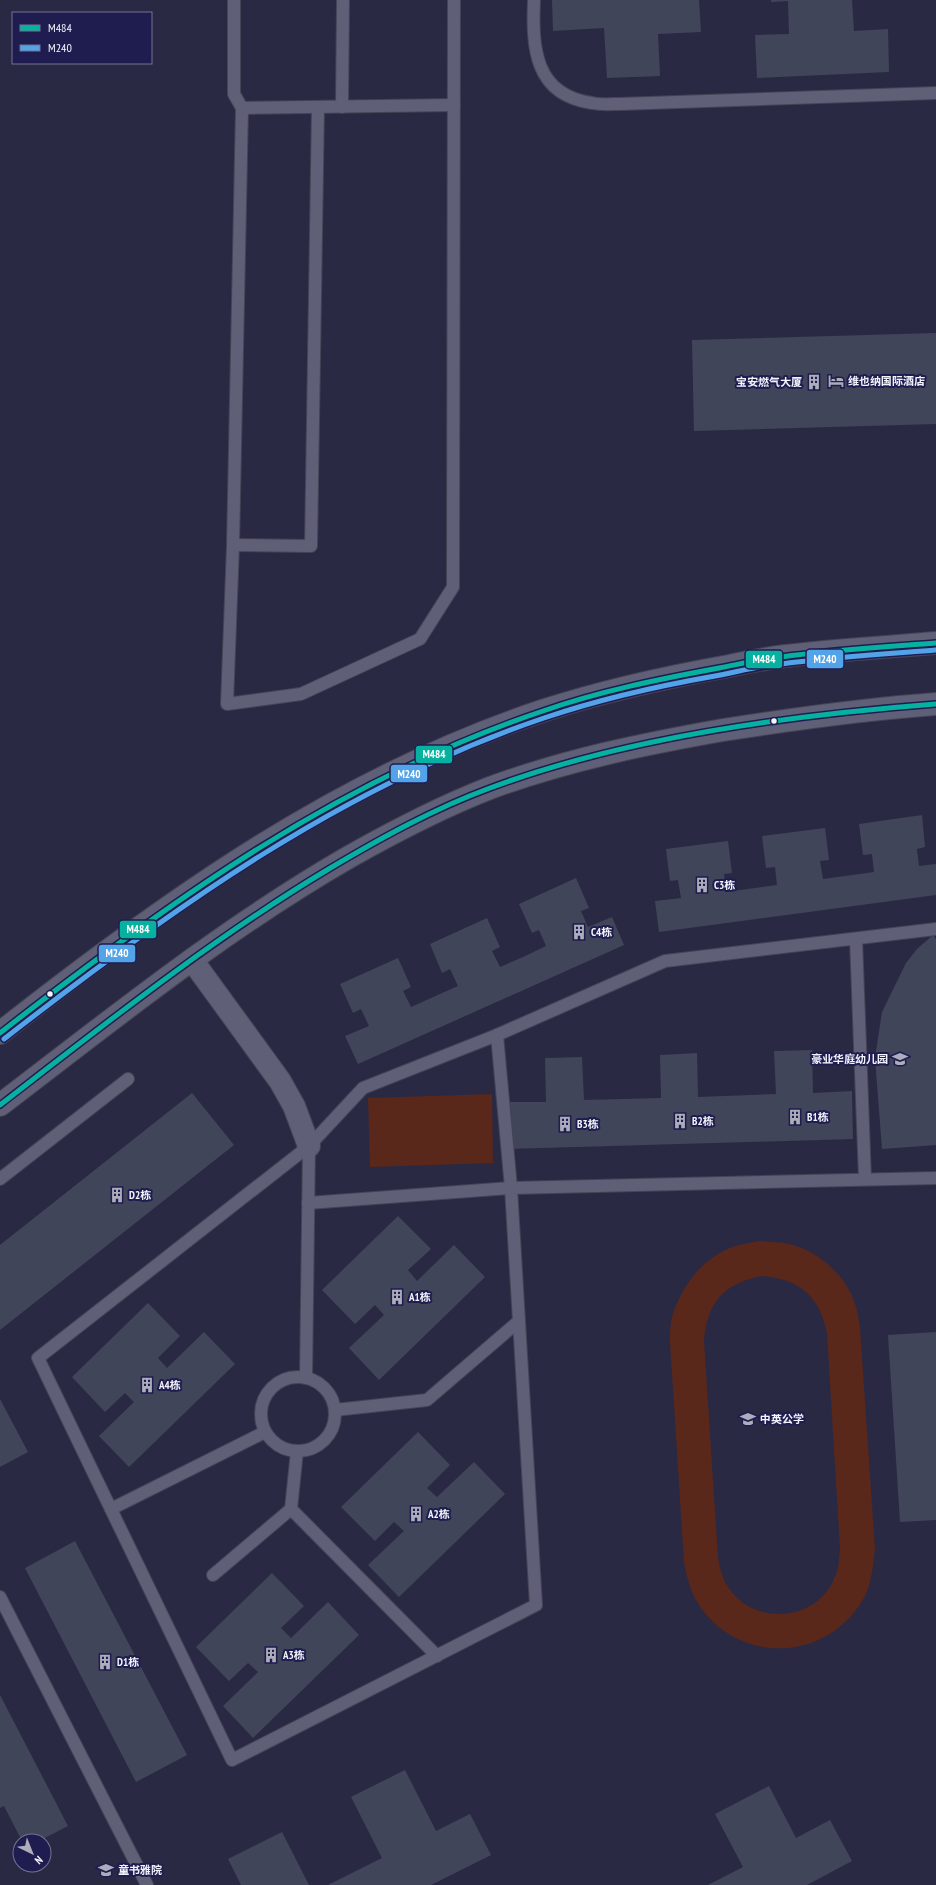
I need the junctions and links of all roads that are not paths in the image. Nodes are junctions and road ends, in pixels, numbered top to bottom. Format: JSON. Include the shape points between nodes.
{"nodes":[{"id":1,"x":234,"y":0,"type":"edge"},
{"id":2,"x":343,"y":0,"type":"edge"},
{"id":3,"x":454,"y":0,"type":"edge"},
{"id":4,"x":534,"y":0,"type":"edge"},
{"id":5,"x":936,"y":93,"type":"edge"},
{"id":6,"x":454,"y":105,"type":"junction"},
{"id":7,"x":318,"y":107,"type":"junction"},
{"id":8,"x":342,"y":107,"type":"junction"},
{"id":9,"x":242,"y":108,"type":"junction"},
{"id":10,"x":233,"y":545,"type":"junction"},
{"id":11,"x":936,"y":643,"type":"edge"},
{"id":12,"x":936,"y":704,"type":"edge"},
{"id":13,"x":936,"y":929,"type":"edge"},
{"id":14,"x":856,"y":940,"type":"junction"},
{"id":15,"x":192,"y":960,"type":"junction"},
{"id":16,"x":0,"y":1034,"type":"edge"},
{"id":17,"x":497,"y":1035,"type":"junction"},
{"id":18,"x":128,"y":1079,"type":"dead end"},
{"id":19,"x":0,"y":1106,"type":"edge"},
{"id":20,"x":309,"y":1146,"type":"junction"},
{"id":21,"x":936,"y":1178,"type":"edge"},
{"id":22,"x":0,"y":1179,"type":"edge"},
{"id":23,"x":865,"y":1179,"type":"junction"},
{"id":24,"x":511,"y":1188,"type":"junction"},
{"id":25,"x":308,"y":1202,"type":"junction"},
{"id":26,"x":519,"y":1321,"type":"junction"},
{"id":27,"x":306,"y":1378,"type":"junction"},
{"id":28,"x":335,"y":1410,"type":"junction"},
{"id":29,"x":266,"y":1432,"type":"junction"},
{"id":30,"x":297,"y":1451,"type":"junction"},
{"id":31,"x":111,"y":1509,"type":"junction"},
{"id":32,"x":291,"y":1509,"type":"junction"},
{"id":33,"x":213,"y":1575,"type":"dead end"},
{"id":34,"x":0,"y":1597,"type":"edge"},
{"id":35,"x":437,"y":1656,"type":"junction"},
{"id":36,"x":147,"y":1885,"type":"edge"}],
"edges":[{"from":1,"to":9,"type":"lane","via":[[234,94]]},
{"from":2,"to":8,"type":"lane"},
{"from":3,"to":6,"type":"lane"},
{"from":4,"to":5,"type":"lane","via":[[535,52],[543,74],[555,88],[569,97],[592,103]]},
{"from":6,"to":8,"type":"lane"},
{"from":6,"to":10,"type":"lane","via":[[454,587],[420,639],[301,694],[227,704]]},
{"from":7,"to":8,"type":"lane"},
{"from":7,"to":9,"type":"lane"},
{"from":7,"to":10,"type":"lane","via":[[311,546]]},
{"from":9,"to":10,"type":"lane"},
{"from":11,"to":16,"type":"main road","via":[[783,656],[650,682],[542,711],[410,763],[340,798],[221,870],[132,932]]},
{"from":12,"to":15,"type":"main road","via":[[882,708],[768,723],[673,739],[583,758],[490,788],[402,827],[337,864],[243,922]]},
{"from":13,"to":14,"type":"lane"},
{"from":14,"to":17,"type":"lane","via":[[665,962]]},
{"from":14,"to":23,"type":"lane"},
{"from":15,"to":19,"type":"main road","via":[[137,999]]},
{"from":15,"to":20,"type":"main road","via":[[280,1081],[294,1106]]},
{"from":17,"to":20,"type":"lane","via":[[362,1088]]},
{"from":17,"to":24,"type":"lane"},
{"from":18,"to":22,"type":"lane"},
{"from":20,"to":25,"type":"lane"},
{"from":20,"to":31,"type":"lane","via":[[38,1358]]},
{"from":21,"to":23,"type":"lane"},
{"from":23,"to":24,"type":"lane"},
{"from":24,"to":25,"type":"lane"},
{"from":24,"to":26,"type":"lane"},
{"from":25,"to":27,"type":"lane"},
{"from":26,"to":28,"type":"lane","via":[[427,1400]]},
{"from":26,"to":35,"type":"lane","via":[[536,1606]]},
{"from":27,"to":28,"type":"lane","via":[[316,1381],[326,1389]]},
{"from":27,"to":29,"type":"lane","via":[[282,1380],[266,1396],[261,1420]]},
{"from":28,"to":30,"type":"lane","via":[[335,1423],[321,1444],[310,1450]]},
{"from":29,"to":30,"type":"lane","via":[[284,1449]]},
{"from":29,"to":31,"type":"lane"},
{"from":30,"to":32,"type":"lane"},
{"from":31,"to":35,"type":"lane","via":[[232,1760]]},
{"from":32,"to":33,"type":"lane"},
{"from":32,"to":35,"type":"lane"},
{"from":34,"to":36,"type":"lane"}]}
